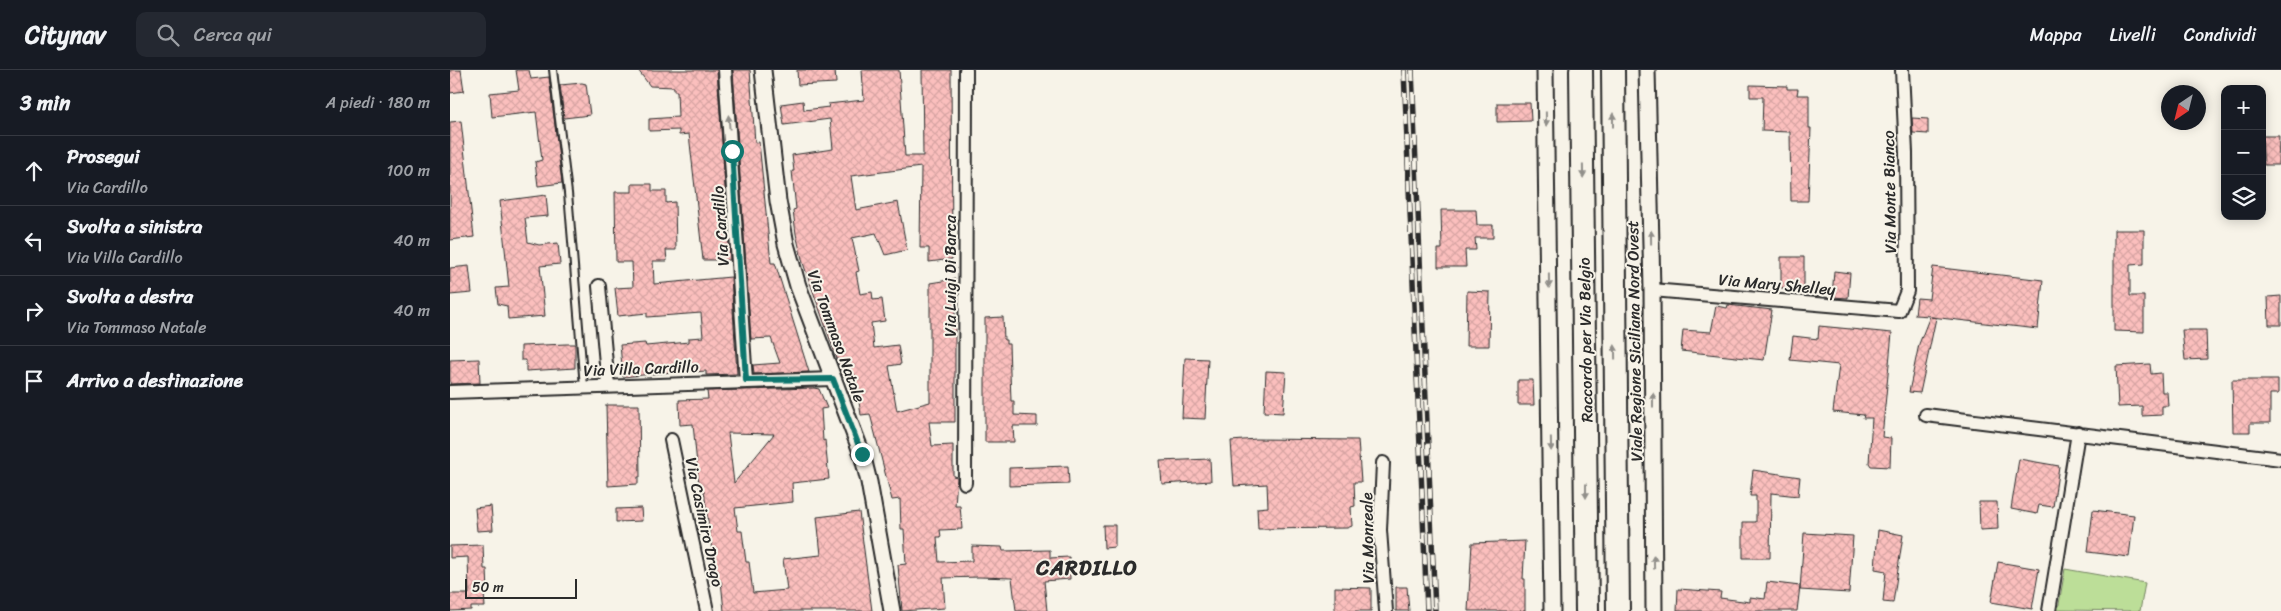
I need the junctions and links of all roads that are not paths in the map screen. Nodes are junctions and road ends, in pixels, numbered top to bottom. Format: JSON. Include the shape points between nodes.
{"nodes":[{"id":1,"x":553,"y":70,"type":"edge"},
{"id":2,"x":725,"y":70,"type":"edge"},
{"id":3,"x":763,"y":70,"type":"edge"},
{"id":4,"x":966,"y":70,"type":"edge"},
{"id":5,"x":1545,"y":70,"type":"edge"},
{"id":6,"x":1581,"y":70,"type":"edge"},
{"id":7,"x":1613,"y":70,"type":"edge"},
{"id":8,"x":1647,"y":70,"type":"edge"},
{"id":9,"x":1902,"y":70,"type":"edge"},
{"id":10,"x":599,"y":286,"type":"dead end"},
{"id":11,"x":1652,"y":290,"type":"junction"},
{"id":12,"x":1899,"y":311,"type":"joint"},
{"id":13,"x":833,"y":379,"type":"junction"},
{"id":14,"x":746,"y":380,"type":"junction"},
{"id":15,"x":608,"y":386,"type":"junction"},
{"id":16,"x":584,"y":387,"type":"junction"},
{"id":17,"x":450,"y":392,"type":"edge"},
{"id":18,"x":1926,"y":415,"type":"dead end"},
{"id":19,"x":2078,"y":433,"type":"junction"},
{"id":20,"x":671,"y":440,"type":"dead end"},
{"id":21,"x":2281,"y":459,"type":"edge"},
{"id":22,"x":1383,"y":463,"type":"dead end"},
{"id":23,"x":965,"y":483,"type":"dead end"},
{"id":24,"x":707,"y":611,"type":"edge"},
{"id":25,"x":892,"y":611,"type":"edge"},
{"id":26,"x":1386,"y":611,"type":"edge"},
{"id":27,"x":1552,"y":611,"type":"edge"},
{"id":28,"x":1587,"y":611,"type":"edge"},
{"id":29,"x":1618,"y":611,"type":"edge"},
{"id":30,"x":1654,"y":611,"type":"edge"},
{"id":31,"x":2049,"y":611,"type":"edge"}],
"edges":[{"from":1,"to":16,"type":"lane","via":[[568,192]]},
{"from":14,"to":2,"type":"street","name":"Via Cardillo","one_way":true},
{"from":3,"to":13,"type":"street","name":"Via Tommaso Natale","via":[[786,244]]},
{"from":4,"to":23,"type":"street","name":"Via Luigi Di Barca"},
{"from":5,"to":27,"type":"street","one_way":true},
{"from":6,"to":28,"type":"highway","name":"Raccordo per Via Belgio","one_way":true},
{"from":29,"to":7,"type":"highway","name":"Raccordo per Via Belgio","one_way":true},
{"from":11,"to":8,"type":"street","name":"Viale Regione Siciliana Nord Ovest","one_way":true},
{"from":9,"to":12,"type":"street","name":"Via Monte Bianco","via":[[1906,291]]},
{"from":10,"to":15,"type":"street"},
{"from":11,"to":12,"type":"street","name":"Via Mary Shelley"},
{"from":30,"to":11,"type":"street","name":"Viale Regione Siciliana Nord Ovest","one_way":true},
{"from":13,"to":14,"type":"street","name":"Via Villa Cardillo"},
{"from":13,"to":25,"type":"street","name":"Via Tommaso Natale","via":[[865,464]]},
{"from":14,"to":15,"type":"street","name":"Via Villa Cardillo"},
{"from":15,"to":16,"type":"street","name":"Via Villa Cardillo"},
{"from":16,"to":17,"type":"street","name":"Via Villa Cardillo"},
{"from":18,"to":19,"type":"street"},
{"from":19,"to":21,"type":"street"},
{"from":19,"to":31,"type":"street"},
{"from":20,"to":24,"type":"street","name":"Via Casimiro Drago"},
{"from":22,"to":26,"type":"street","name":"Via Monreale","via":[[1380,530]]}]}
